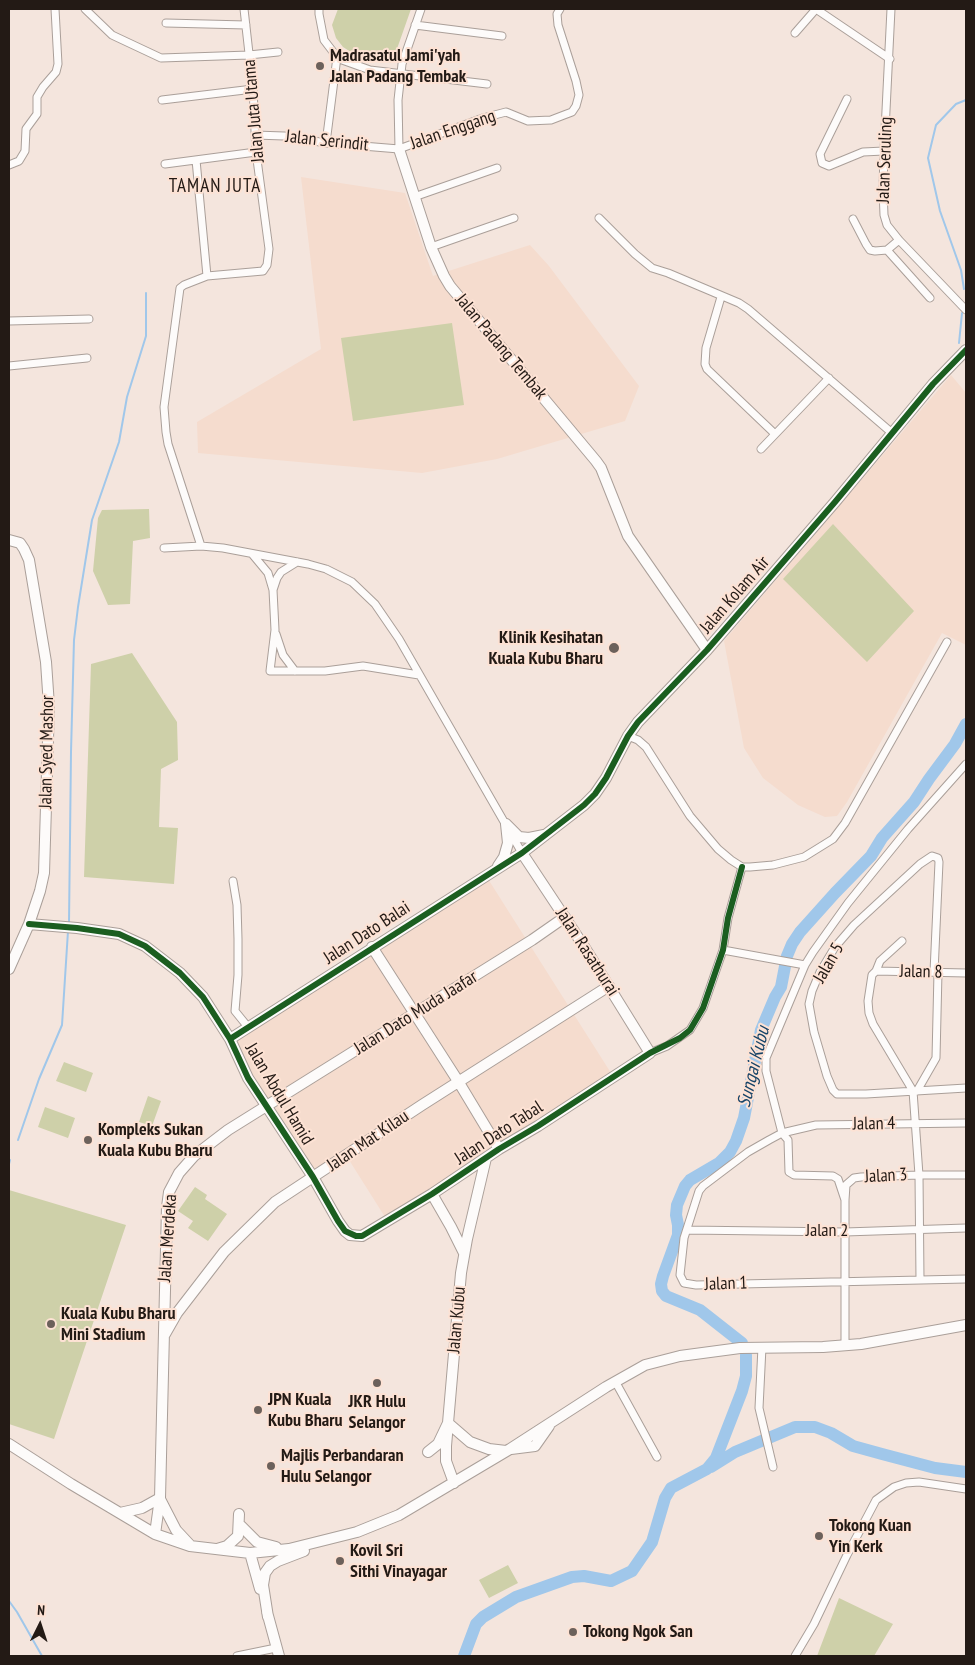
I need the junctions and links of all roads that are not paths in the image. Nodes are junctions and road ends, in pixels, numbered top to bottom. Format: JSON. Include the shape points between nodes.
{"nodes":[{"id":1,"x":54,"y":9,"type":"edge"},
{"id":2,"x":85,"y":9,"type":"edge"},
{"id":3,"x":244,"y":9,"type":"edge"},
{"id":4,"x":319,"y":9,"type":"edge"},
{"id":5,"x":421,"y":9,"type":"edge"},
{"id":6,"x":560,"y":9,"type":"edge"},
{"id":7,"x":816,"y":9,"type":"edge"},
{"id":8,"x":891,"y":9,"type":"edge"},
{"id":9,"x":166,"y":23,"type":"dead end"},
{"id":10,"x":246,"y":25,"type":"junction"},
{"id":11,"x":414,"y":26,"type":"junction"},
{"id":12,"x":795,"y":33,"type":"dead end"},
{"id":13,"x":502,"y":36,"type":"dead end"},
{"id":14,"x":278,"y":52,"type":"dead end"},
{"id":15,"x":249,"y":55,"type":"junction"},
{"id":16,"x":337,"y":57,"type":"junction"},
{"id":17,"x":890,"y":59,"type":"junction"},
{"id":18,"x":401,"y":74,"type":"junction"},
{"id":19,"x":487,"y":84,"type":"dead end"},
{"id":20,"x":253,"y":89,"type":"junction"},
{"id":21,"x":847,"y":99,"type":"dead end"},
{"id":22,"x":162,"y":100,"type":"dead end"},
{"id":23,"x":255,"y":135,"type":"junction"},
{"id":24,"x":326,"y":142,"type":"junction"},
{"id":25,"x":399,"y":148,"type":"junction"},
{"id":26,"x":884,"y":151,"type":"junction"},
{"id":27,"x":256,"y":152,"type":"junction"},
{"id":28,"x":196,"y":160,"type":"junction"},
{"id":29,"x":165,"y":164,"type":"dead end"},
{"id":30,"x":9,"y":165,"type":"edge"},
{"id":31,"x":497,"y":168,"type":"dead end"},
{"id":32,"x":414,"y":197,"type":"junction"},
{"id":33,"x":514,"y":218,"type":"dead end"},
{"id":34,"x":599,"y":218,"type":"dead end"},
{"id":35,"x":852,"y":219,"type":"dead end"},
{"id":36,"x":898,"y":240,"type":"junction"},
{"id":37,"x":431,"y":247,"type":"junction"},
{"id":38,"x":887,"y":250,"type":"junction"},
{"id":39,"x":207,"y":276,"type":"junction"},
{"id":40,"x":722,"y":297,"type":"junction"},
{"id":41,"x":930,"y":298,"type":"dead end"},
{"id":42,"x":966,"y":310,"type":"edge"},
{"id":43,"x":90,"y":319,"type":"dead end"},
{"id":44,"x":9,"y":322,"type":"edge"},
{"id":45,"x":966,"y":350,"type":"edge"},
{"id":46,"x":87,"y":358,"type":"dead end"},
{"id":47,"x":9,"y":366,"type":"edge"},
{"id":48,"x":829,"y":378,"type":"junction"},
{"id":49,"x":892,"y":433,"type":"junction"},
{"id":50,"x":775,"y":434,"type":"junction"},
{"id":51,"x":761,"y":449,"type":"dead end"},
{"id":52,"x":9,"y":540,"type":"edge"},
{"id":53,"x":201,"y":546,"type":"junction"},
{"id":54,"x":164,"y":548,"type":"dead end"},
{"id":55,"x":252,"y":554,"type":"junction"},
{"id":56,"x":297,"y":562,"type":"junction"},
{"id":57,"x":273,"y":590,"type":"junction"},
{"id":58,"x":275,"y":630,"type":"junction"},
{"id":59,"x":946,"y":642,"type":"dead end"},
{"id":60,"x":707,"y":650,"type":"junction"},
{"id":61,"x":294,"y":671,"type":"junction"},
{"id":62,"x":419,"y":675,"type":"junction"},
{"id":63,"x":628,"y":736,"type":"junction"},
{"id":64,"x":966,"y":764,"type":"edge"},
{"id":65,"x":506,"y":824,"type":"junction"},
{"id":66,"x":544,"y":837,"type":"junction"},
{"id":67,"x":522,"y":853,"type":"junction"},
{"id":68,"x":501,"y":866,"type":"junction"},
{"id":69,"x":742,"y":867,"type":"junction"},
{"id":70,"x":532,"y":868,"type":"junction"},
{"id":71,"x":233,"y":880,"type":"dead end"},
{"id":72,"x":565,"y":917,"type":"junction"},
{"id":73,"x":29,"y":924,"type":"junction"},
{"id":74,"x":902,"y":941,"type":"dead end"},
{"id":75,"x":372,"y":947,"type":"junction"},
{"id":76,"x":723,"y":950,"type":"junction"},
{"id":77,"x":10,"y":962,"type":"edge"},
{"id":78,"x":805,"y":965,"type":"junction"},
{"id":79,"x":876,"y":971,"type":"junction"},
{"id":80,"x":936,"y":972,"type":"junction"},
{"id":81,"x":966,"y":973,"type":"edge"},
{"id":82,"x":609,"y":986,"type":"junction"},
{"id":83,"x":414,"y":1014,"type":"junction"},
{"id":84,"x":248,"y":1027,"type":"junction"},
{"id":85,"x":230,"y":1039,"type":"junction"},
{"id":86,"x":650,"y":1052,"type":"junction"},
{"id":87,"x":458,"y":1081,"type":"junction"},
{"id":88,"x":966,"y":1088,"type":"edge"},
{"id":89,"x":915,"y":1091,"type":"junction"},
{"id":90,"x":266,"y":1106,"type":"junction"},
{"id":91,"x":915,"y":1123,"type":"junction"},
{"id":92,"x":966,"y":1123,"type":"edge"},
{"id":93,"x":782,"y":1133,"type":"junction"},
{"id":94,"x":499,"y":1149,"type":"junction"},
{"id":95,"x":486,"y":1158,"type":"junction"},
{"id":96,"x":919,"y":1175,"type":"junction"},
{"id":97,"x":966,"y":1175,"type":"edge"},
{"id":98,"x":313,"y":1177,"type":"junction"},
{"id":99,"x":432,"y":1194,"type":"junction"},
{"id":100,"x":845,"y":1200,"type":"junction"},
{"id":101,"x":416,"y":1204,"type":"junction"},
{"id":102,"x":442,"y":1212,"type":"junction"},
{"id":103,"x":471,"y":1220,"type":"junction"},
{"id":104,"x":451,"y":1227,"type":"junction"},
{"id":105,"x":966,"y":1228,"type":"edge"},
{"id":106,"x":687,"y":1230,"type":"junction"},
{"id":107,"x":919,"y":1230,"type":"junction"},
{"id":108,"x":845,"y":1232,"type":"junction"},
{"id":109,"x":362,"y":1236,"type":"joint"},
{"id":110,"x":464,"y":1253,"type":"junction"},
{"id":111,"x":966,"y":1279,"type":"edge"},
{"id":112,"x":920,"y":1280,"type":"junction"},
{"id":113,"x":845,"y":1281,"type":"junction"},
{"id":114,"x":163,"y":1312,"type":"junction"},
{"id":115,"x":177,"y":1313,"type":"junction"},
{"id":116,"x":966,"y":1325,"type":"edge"},
{"id":117,"x":163,"y":1337,"type":"junction"},
{"id":118,"x":845,"y":1345,"type":"junction"},
{"id":119,"x":762,"y":1347,"type":"junction"},
{"id":120,"x":615,"y":1381,"type":"junction"},
{"id":121,"x":448,"y":1423,"type":"junction"},
{"id":122,"x":9,"y":1444,"type":"edge"},
{"id":123,"x":508,"y":1450,"type":"junction"},
{"id":124,"x":428,"y":1452,"type":"dead end"},
{"id":125,"x":658,"y":1457,"type":"dead end"},
{"id":126,"x":773,"y":1467,"type":"dead end"},
{"id":127,"x":454,"y":1484,"type":"junction"},
{"id":128,"x":966,"y":1489,"type":"edge"},
{"id":129,"x":160,"y":1498,"type":"junction"},
{"id":130,"x":120,"y":1513,"type":"junction"},
{"id":131,"x":239,"y":1514,"type":"dead end"},
{"id":132,"x":241,"y":1526,"type":"dead end"},
{"id":133,"x":155,"y":1534,"type":"junction"},
{"id":134,"x":344,"y":1536,"type":"junction"},
{"id":135,"x":190,"y":1546,"type":"junction"},
{"id":136,"x":289,"y":1549,"type":"junction"},
{"id":137,"x":216,"y":1550,"type":"junction"},
{"id":138,"x":250,"y":1554,"type":"junction"},
{"id":139,"x":268,"y":1617,"type":"junction"},
{"id":140,"x":278,"y":1652,"type":"edge"},
{"id":141,"x":237,"y":1656,"type":"edge"},
{"id":142,"x":795,"y":1656,"type":"edge"}],
"edges":[{"from":1,"to":30,"type":"street","via":[[56,72],[37,98],[37,114],[26,129],[25,151],[19,161]]},
{"from":2,"to":15,"type":"street","via":[[112,35],[157,57]]},
{"from":3,"to":10,"type":"street","name":"Jalan Juta Utama"},
{"from":4,"to":16,"type":"street","via":[[324,40]]},
{"from":5,"to":11,"type":"street","name":"Jalan Padang Tembak"},
{"from":6,"to":25,"type":"street","name":"Jalan Enggang","via":[[557,19],[579,95],[572,112],[536,122],[528,122],[506,112]]},
{"from":7,"to":12,"type":"street"},
{"from":7,"to":17,"type":"street"},
{"from":8,"to":17,"type":"street","name":"Jalan Seruling"},
{"from":9,"to":10,"type":"street"},
{"from":10,"to":15,"type":"street","name":"Jalan Juta Utama"},
{"from":11,"to":13,"type":"street"},
{"from":11,"to":18,"type":"street","name":"Jalan Padang Tembak"},
{"from":14,"to":15,"type":"street"},
{"from":15,"to":20,"type":"street","name":"Jalan Juta Utama"},
{"from":16,"to":18,"type":"street","via":[[370,70]]},
{"from":16,"to":24,"type":"street"},
{"from":17,"to":26,"type":"street","name":"Jalan Seruling"},
{"from":18,"to":19,"type":"street"},
{"from":18,"to":25,"type":"street","name":"Jalan Padang Tembak"},
{"from":20,"to":22,"type":"street"},
{"from":20,"to":23,"type":"street","name":"Jalan Juta Utama"},
{"from":21,"to":26,"type":"street","via":[[820,154],[822,163],[829,166],[863,152]]},
{"from":23,"to":24,"type":"street","name":"Jalan Serindit"},
{"from":23,"to":27,"type":"street","name":"Jalan Juta Utama"},
{"from":24,"to":25,"type":"street","name":"Jalan Serindit"},
{"from":25,"to":32,"type":"street","name":"Jalan Padang Tembak"},
{"from":26,"to":36,"type":"street","name":"Jalan Seruling","via":[[884,215]]},
{"from":27,"to":28,"type":"street"},
{"from":27,"to":39,"type":"street","name":"Jalan Juta Utama","via":[[269,249],[267,265],[263,271]]},
{"from":28,"to":29,"type":"street"},
{"from":28,"to":39,"type":"street"},
{"from":31,"to":32,"type":"street"},
{"from":32,"to":37,"type":"street","name":"Jalan Padang Tembak"},
{"from":33,"to":37,"type":"street"},
{"from":34,"to":40,"type":"street","via":[[652,268]]},
{"from":35,"to":38,"type":"street","via":[[870,250]]},
{"from":36,"to":38,"type":"street"},
{"from":36,"to":42,"type":"street","name":"Jalan Seruling"},
{"from":37,"to":60,"type":"street","name":"Jalan Padang Tembak","via":[[450,286],[601,468],[628,536]]},
{"from":38,"to":41,"type":"street"},
{"from":39,"to":53,"type":"street","via":[[180,288],[164,407],[168,444]]},
{"from":40,"to":48,"type":"street","via":[[748,309]]},
{"from":40,"to":50,"type":"street","via":[[706,348],[705,364]]},
{"from":43,"to":44,"type":"street"},
{"from":45,"to":49,"type":"street","name":"Jalan Kolam Air"},
{"from":46,"to":47,"type":"street"},
{"from":48,"to":49,"type":"street"},
{"from":48,"to":50,"type":"street"},
{"from":49,"to":60,"type":"street","name":"Jalan Kolam Air"},
{"from":50,"to":51,"type":"street"},
{"from":52,"to":73,"type":"street","name":"Jalan Syed Mashor","via":[[20,543],[29,560],[48,689],[44,873]]},
{"from":53,"to":54,"type":"street"},
{"from":53,"to":55,"type":"street"},
{"from":55,"to":56,"type":"street"},
{"from":55,"to":57,"type":"street","via":[[268,573]]},
{"from":56,"to":57,"type":"street","via":[[281,572]]},
{"from":56,"to":62,"type":"street","via":[[341,575],[366,594]]},
{"from":57,"to":58,"type":"street"},
{"from":58,"to":61,"type":"street","via":[[283,655]]},
{"from":58,"to":61,"type":"street","via":[[270,671]]},
{"from":59,"to":69,"type":"street","via":[[833,839],[804,857],[773,865]]},
{"from":60,"to":63,"type":"street","name":"Jalan Kolam Air"},
{"from":61,"to":62,"type":"street","via":[[363,666]]},
{"from":62,"to":65,"type":"street"},
{"from":63,"to":66,"type":"street","name":"Jalan Kolam Air","via":[[595,794]]},
{"from":63,"to":69,"type":"street","via":[[646,747],[690,816],[718,849]]},
{"from":64,"to":78,"type":"street","via":[[848,903]]},
{"from":65,"to":66,"type":"street","via":[[520,837]]},
{"from":65,"to":67,"type":"street"},
{"from":65,"to":68,"type":"street","via":[[508,843]]},
{"from":66,"to":67,"type":"street","name":"Jalan Kolam Air"},
{"from":66,"to":70,"type":"street","via":[[534,854]]},
{"from":67,"to":68,"type":"street","name":"Jalan Dato Balai"},
{"from":67,"to":70,"type":"street","name":"Jalan Rasathurai"},
{"from":68,"to":70,"type":"street"},
{"from":68,"to":75,"type":"street","name":"Jalan Dato Balai"},
{"from":69,"to":76,"type":"street"},
{"from":70,"to":72,"type":"street","name":"Jalan Rasathurai"},
{"from":71,"to":84,"type":"street","via":[[238,939],[235,1012]]},
{"from":72,"to":82,"type":"street","name":"Jalan Rasathurai"},
{"from":72,"to":83,"type":"street","name":"Jalan Dato Muda Jaafar"},
{"from":73,"to":77,"type":"street","name":"Jalan Syed Mashor"},
{"from":73,"to":85,"type":"street","name":"Jalan Abdul Hamid","via":[[119,934],[145,946],[170,963],[203,997]]},
{"from":74,"to":79,"type":"street","via":[[880,962]]},
{"from":75,"to":83,"type":"street"},
{"from":75,"to":84,"type":"street","name":"Jalan Dato Balai"},
{"from":76,"to":78,"type":"street"},
{"from":76,"to":86,"type":"street","via":[[703,1008],[690,1030],[667,1046]]},
{"from":78,"to":93,"type":"street","via":[[766,1058],[766,1072]]},
{"from":79,"to":80,"type":"street","name":"Jalan 8"},
{"from":79,"to":89,"type":"street","via":[[870,982],[868,1001],[873,1024]]},
{"from":80,"to":81,"type":"street","name":"Jalan 8"},
{"from":80,"to":89,"type":"street","via":[[936,1058]]},
{"from":80,"to":89,"type":"street","name":"Jalan 5","via":[[939,862],[932,856],[854,925],[835,947],[812,992],[810,1004],[816,1041],[835,1093]]},
{"from":82,"to":86,"type":"street","name":"Jalan Rasathurai"},
{"from":82,"to":87,"type":"street","name":"Jalan Mat Kilau"},
{"from":83,"to":87,"type":"street"},
{"from":83,"to":90,"type":"street","name":"Jalan Dato Muda Jaafar"},
{"from":84,"to":85,"type":"street","name":"Jalan Dato Balai"},
{"from":85,"to":90,"type":"street","name":"Jalan Abdul Hamid","via":[[238,1060]]},
{"from":86,"to":94,"type":"street","name":"Jalan Dato Tabal"},
{"from":87,"to":94,"type":"street"},
{"from":87,"to":98,"type":"street","name":"Jalan Mat Kilau"},
{"from":88,"to":89,"type":"street","name":"Jalan 5"},
{"from":89,"to":91,"type":"street"},
{"from":90,"to":98,"type":"street","name":"Jalan Abdul Hamid"},
{"from":90,"to":114,"type":"street","name":"Jalan Merdeka","via":[[194,1156],[169,1192]]},
{"from":91,"to":92,"type":"street","name":"Jalan 4"},
{"from":91,"to":93,"type":"street","name":"Jalan 4","via":[[816,1125]]},
{"from":91,"to":96,"type":"street"},
{"from":93,"to":100,"type":"street","name":"Jalan 3","via":[[788,1140],[789,1172],[794,1175],[833,1176],[838,1180]]},
{"from":93,"to":106,"type":"street","name":"Jalan 1","via":[[748,1152],[703,1186],[696,1197]]},
{"from":94,"to":95,"type":"street","name":"Jalan Dato Tabal"},
{"from":95,"to":99,"type":"street","name":"Jalan Dato Tabal"},
{"from":95,"to":103,"type":"street","name":"Jalan Kubu"},
{"from":96,"to":97,"type":"street","name":"Jalan 3"},
{"from":96,"to":100,"type":"street","name":"Jalan 3","via":[[854,1178],[846,1185]]},
{"from":96,"to":107,"type":"street"},
{"from":98,"to":109,"type":"street","name":"Jalan Abdul Hamid","via":[[345,1231]]},
{"from":98,"to":115,"type":"street","name":"Jalan Mat Kilau","via":[[257,1218],[224,1252]]},
{"from":99,"to":101,"type":"street","name":"Jalan Dato Tabal"},
{"from":99,"to":102,"type":"street"},
{"from":100,"to":108,"type":"street"},
{"from":101,"to":102,"type":"street"},
{"from":101,"to":109,"type":"street","name":"Jalan Dato Tabal"},
{"from":102,"to":104,"type":"street"},
{"from":103,"to":104,"type":"street"},
{"from":103,"to":110,"type":"street","name":"Jalan Kubu"},
{"from":104,"to":110,"type":"street"},
{"from":105,"to":107,"type":"street","name":"Jalan 2"},
{"from":106,"to":108,"type":"street","name":"Jalan 2"},
{"from":106,"to":113,"type":"street","name":"Jalan 1","via":[[680,1275],[688,1284]]},
{"from":107,"to":108,"type":"street","name":"Jalan 2"},
{"from":107,"to":112,"type":"street"},
{"from":108,"to":113,"type":"street"},
{"from":110,"to":121,"type":"street","name":"Jalan Kubu"},
{"from":111,"to":112,"type":"street","name":"Jalan 1"},
{"from":112,"to":113,"type":"street","name":"Jalan 1"},
{"from":113,"to":118,"type":"street"},
{"from":114,"to":115,"type":"street"},
{"from":114,"to":117,"type":"street","name":"Jalan Merdeka"},
{"from":115,"to":117,"type":"street","name":"Jalan Mat Kilau"},
{"from":116,"to":118,"type":"street"},
{"from":117,"to":129,"type":"street","name":"Jalan Merdeka"},
{"from":118,"to":119,"type":"street"},
{"from":119,"to":120,"type":"street","via":[[664,1360]]},
{"from":119,"to":126,"type":"street","via":[[759,1408]]},
{"from":120,"to":123,"type":"street","via":[[552,1421],[536,1446]]},
{"from":120,"to":125,"type":"street"},
{"from":121,"to":123,"type":"street","via":[[470,1442],[488,1449]]},
{"from":121,"to":124,"type":"street","via":[[438,1444]]},
{"from":121,"to":127,"type":"street","name":"Jalan Kubu","via":[[446,1461]]},
{"from":122,"to":130,"type":"street"},
{"from":123,"to":127,"type":"street"},
{"from":127,"to":134,"type":"street","via":[[392,1519]]},
{"from":128,"to":142,"type":"street","via":[[906,1483],[876,1500]]},
{"from":129,"to":130,"type":"street","via":[[142,1508]]},
{"from":129,"to":133,"type":"street","name":"Jalan Merdeka"},
{"from":129,"to":135,"type":"street","via":[[176,1530]]},
{"from":130,"to":133,"type":"street"},
{"from":131,"to":137,"type":"street","via":[[238,1536],[227,1546]]},
{"from":132,"to":136,"type":"street","via":[[262,1545]]},
{"from":133,"to":135,"type":"street"},
{"from":134,"to":136,"type":"street"},
{"from":134,"to":139,"type":"street","via":[[270,1566],[263,1578]]},
{"from":135,"to":137,"type":"street"},
{"from":136,"to":138,"type":"street"},
{"from":137,"to":138,"type":"street"},
{"from":138,"to":139,"type":"street"},
{"from":139,"to":140,"type":"street"},
{"from":140,"to":141,"type":"street"}]}
